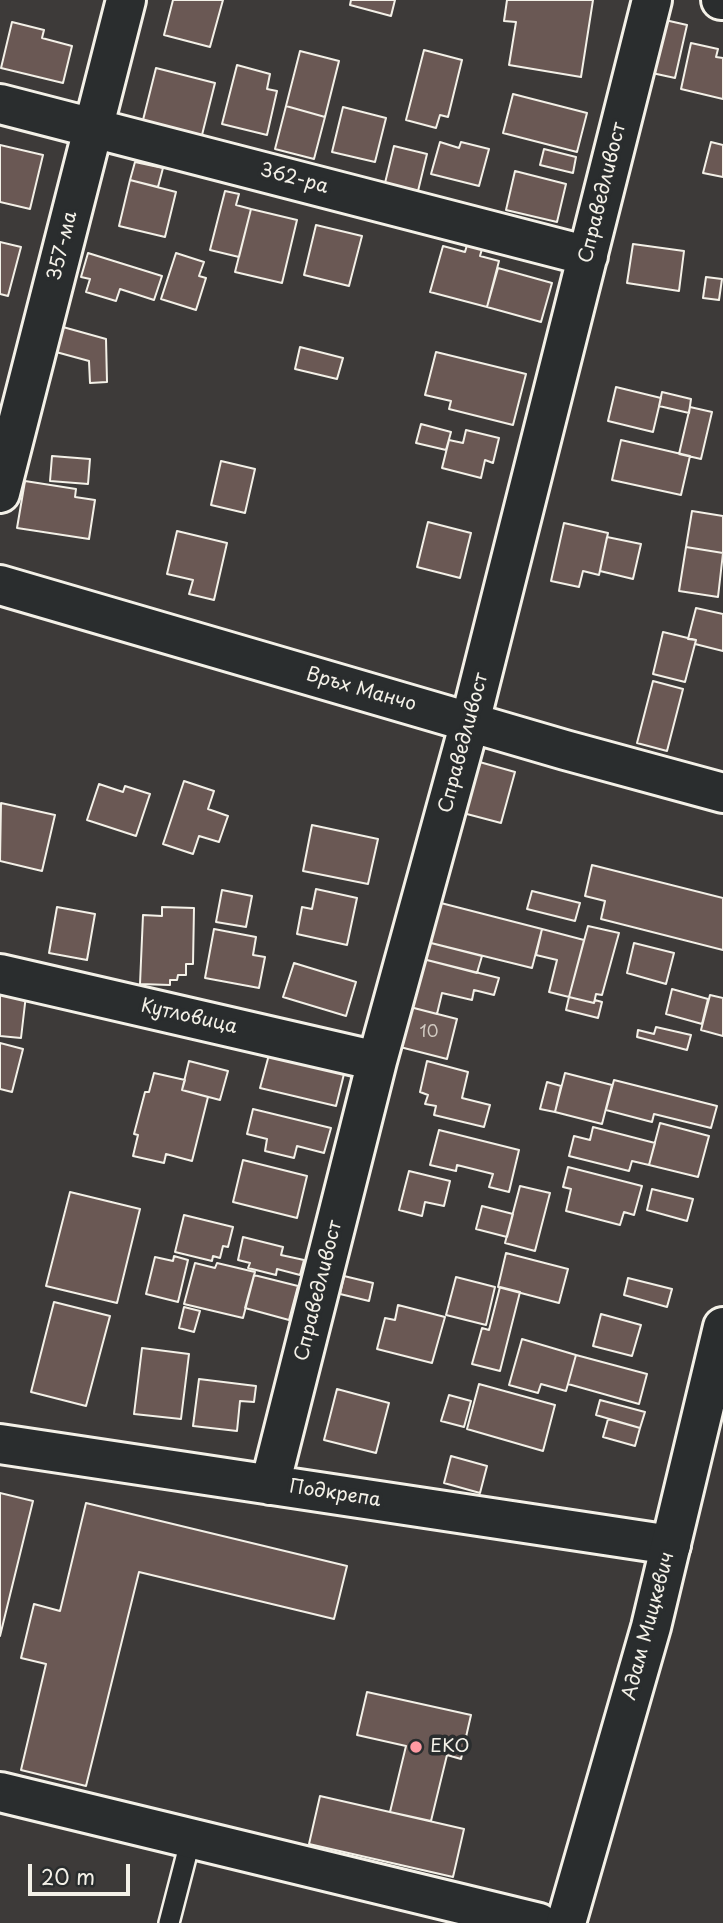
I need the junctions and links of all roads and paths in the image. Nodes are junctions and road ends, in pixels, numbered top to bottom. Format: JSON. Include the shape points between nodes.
{"nodes":[{"id":1,"x":125,"y":0,"type":"edge"},
{"id":2,"x":652,"y":0,"type":"edge"},
{"id":3,"x":0,"y":104,"type":"edge"},
{"id":4,"x":94,"y":126,"type":"junction"},
{"id":5,"x":587,"y":256,"type":"junction"},
{"id":6,"x":0,"y":493,"type":"edge"},
{"id":7,"x":0,"y":585,"type":"edge"},
{"id":8,"x":470,"y":722,"type":"junction"},
{"id":9,"x":723,"y":793,"type":"edge"},
{"id":10,"x":0,"y":974,"type":"edge"},
{"id":11,"x":377,"y":1061,"type":"junction"},
{"id":12,"x":723,"y":1327,"type":"edge"},
{"id":13,"x":0,"y":1444,"type":"edge"},
{"id":14,"x":270,"y":1485,"type":"junction"},
{"id":15,"x":671,"y":1545,"type":"junction"},
{"id":16,"x":0,"y":1792,"type":"edge"},
{"id":17,"x":191,"y":1838,"type":"junction"},
{"id":18,"x":169,"y":1923,"type":"edge"},
{"id":19,"x":539,"y":1923,"type":"edge"},
{"id":20,"x":566,"y":1923,"type":"edge"}],
"edges":[{"from":1,"to":4,"type":"street","name":"357-ма"},
{"from":2,"to":5,"type":"street","name":"Справедливост"},
{"from":3,"to":4,"type":"street","name":"362-ра"},
{"from":4,"to":5,"type":"street","name":"362-ра"},
{"from":4,"to":6,"type":"street","name":"357-ма"},
{"from":5,"to":8,"type":"street","name":"Справедливост"},
{"from":7,"to":8,"type":"street","name":"Връх Манчо"},
{"from":8,"to":9,"type":"street","name":"Връх Манчо"},
{"from":8,"to":11,"type":"street","name":"Справедливост"},
{"from":10,"to":11,"type":"street","name":"Кутловица"},
{"from":11,"to":14,"type":"street","name":"Справедливост"},
{"from":12,"to":15,"type":"street","name":"Адам Мицкевич"},
{"from":13,"to":14,"type":"street","name":"Подкрепа"},
{"from":14,"to":15,"type":"street","name":"Подкрепа"},
{"from":15,"to":20,"type":"street","name":"Адам Мицкевич"},
{"from":16,"to":17,"type":"street"},
{"from":17,"to":18,"type":"lane"},
{"from":17,"to":19,"type":"street"}]}
